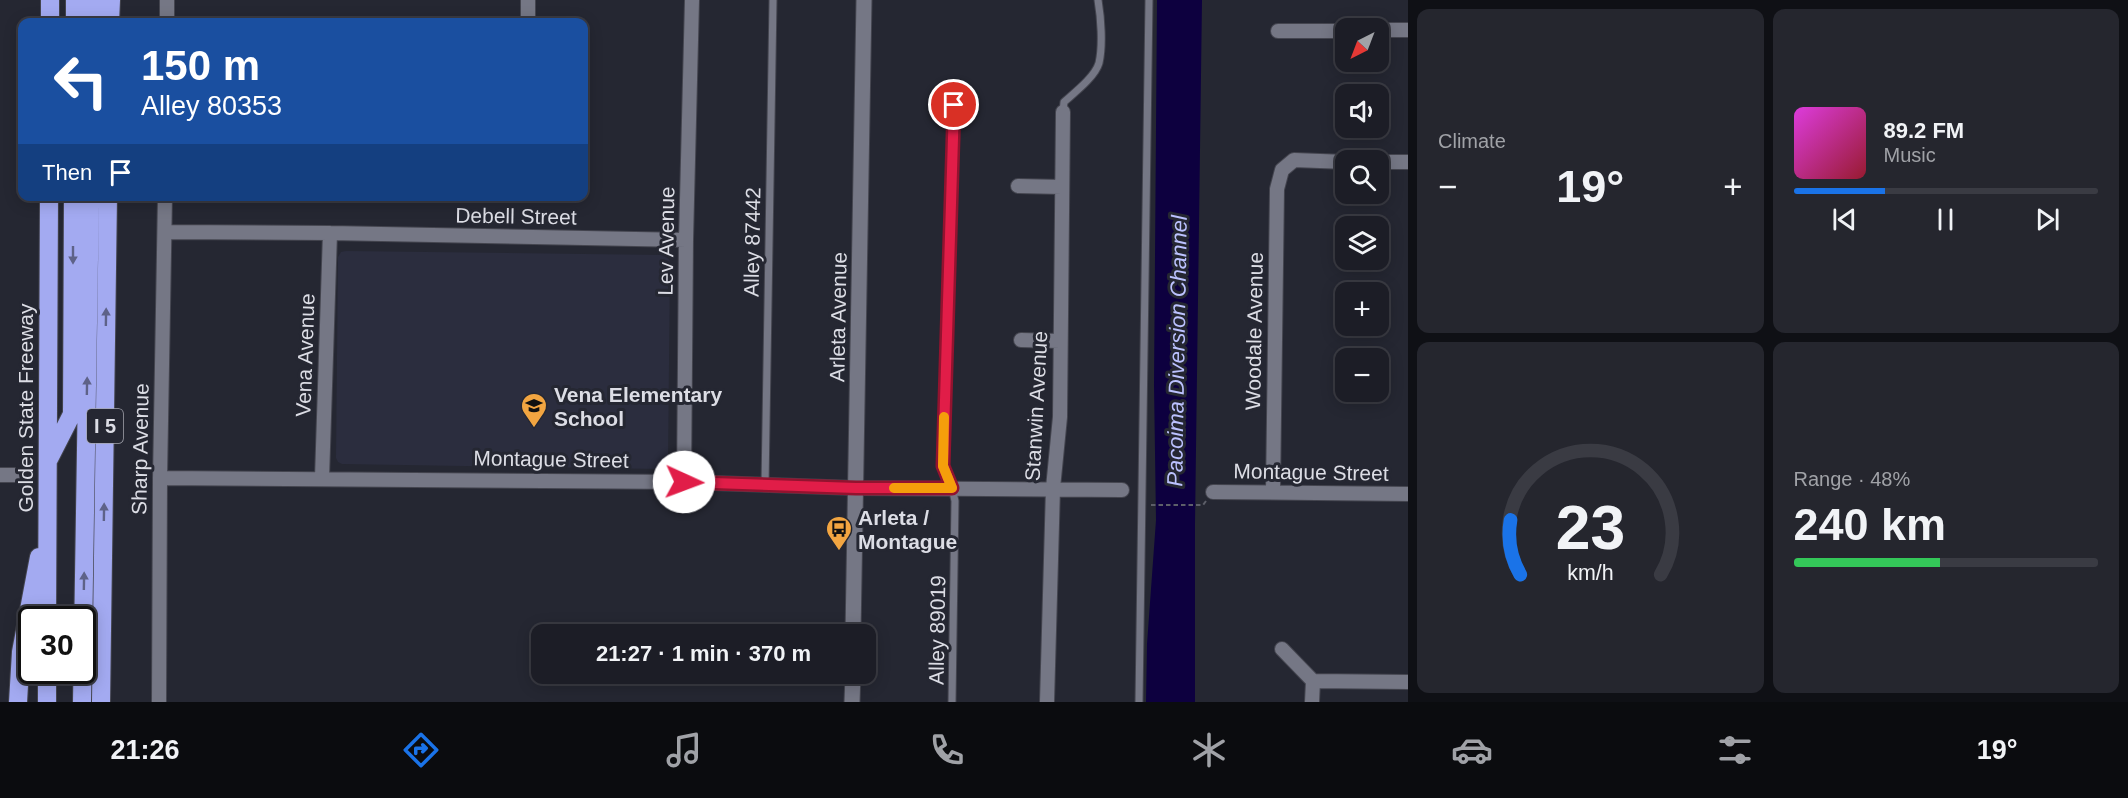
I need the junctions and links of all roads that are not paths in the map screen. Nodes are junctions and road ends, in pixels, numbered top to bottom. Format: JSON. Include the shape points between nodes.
{"nodes":[{"id":1,"x":50,"y":0,"type":"edge"},
{"id":2,"x":75,"y":0,"type":"edge"},
{"id":3,"x":93,"y":0,"type":"edge"},
{"id":4,"x":111,"y":0,"type":"edge"},
{"id":5,"x":166,"y":0,"type":"edge"},
{"id":6,"x":528,"y":0,"type":"edge"},
{"id":7,"x":692,"y":0,"type":"edge"},
{"id":8,"x":772,"y":0,"type":"edge"},
{"id":9,"x":864,"y":0,"type":"edge"},
{"id":10,"x":1098,"y":0,"type":"edge"},
{"id":11,"x":1149,"y":0,"type":"edge"},
{"id":12,"x":50,"y":18,"type":"edge"},
{"id":13,"x":75,"y":18,"type":"edge"},
{"id":14,"x":93,"y":18,"type":"edge"},
{"id":15,"x":110,"y":18,"type":"edge"},
{"id":16,"x":166,"y":18,"type":"edge"},
{"id":17,"x":528,"y":18,"type":"edge"},
{"id":18,"x":1389,"y":30,"type":"edge"},
{"id":19,"x":1408,"y":30,"type":"edge"},
{"id":20,"x":1278,"y":31,"type":"dead end"},
{"id":21,"x":1335,"y":31,"type":"edge"},
{"id":22,"x":954,"y":105,"type":"dead end"},
{"id":23,"x":1063,"y":112,"type":"joint"},
{"id":24,"x":1335,"y":162,"type":"edge"},
{"id":25,"x":1389,"y":162,"type":"edge"},
{"id":26,"x":1408,"y":162,"type":"edge"},
{"id":27,"x":1018,"y":186,"type":"dead end"},
{"id":28,"x":1062,"y":187,"type":"junction"},
{"id":29,"x":49,"y":201,"type":"edge"},
{"id":30,"x":73,"y":201,"type":"edge"},
{"id":31,"x":90,"y":201,"type":"edge"},
{"id":32,"x":108,"y":201,"type":"edge"},
{"id":33,"x":165,"y":201,"type":"edge"},
{"id":34,"x":165,"y":232,"type":"junction"},
{"id":35,"x":330,"y":233,"type":"junction"},
{"id":36,"x":686,"y":240,"type":"junction"},
{"id":37,"x":1021,"y":340,"type":"dead end"},
{"id":38,"x":1060,"y":341,"type":"junction"},
{"id":39,"x":47,"y":463,"type":"junction"},
{"id":40,"x":0,"y":475,"type":"edge"},
{"id":41,"x":16,"y":475,"type":"dead end"},
{"id":42,"x":160,"y":478,"type":"junction"},
{"id":43,"x":322,"y":478,"type":"junction"},
{"id":44,"x":684,"y":482,"type":"junction"},
{"id":45,"x":765,"y":485,"type":"junction"},
{"id":46,"x":856,"y":488,"type":"junction"},
{"id":47,"x":952,"y":488,"type":"junction"},
{"id":48,"x":1053,"y":488,"type":"junction"},
{"id":49,"x":1122,"y":490,"type":"dead end"},
{"id":50,"x":1213,"y":492,"type":"dead end"},
{"id":51,"x":1273,"y":492,"type":"junction"},
{"id":52,"x":1408,"y":494,"type":"edge"},
{"id":53,"x":47,"y":514,"type":"junction"},
{"id":54,"x":47,"y":606,"type":"edge"},
{"id":55,"x":853,"y":624,"type":"edge"},
{"id":56,"x":1282,"y":649,"type":"dead end"},
{"id":57,"x":1313,"y":681,"type":"junction"},
{"id":58,"x":1408,"y":682,"type":"edge"},
{"id":59,"x":47,"y":684,"type":"edge"},
{"id":60,"x":853,"y":684,"type":"edge"},
{"id":61,"x":18,"y":702,"type":"edge"},
{"id":62,"x":47,"y":702,"type":"edge"},
{"id":63,"x":82,"y":702,"type":"edge"},
{"id":64,"x":101,"y":702,"type":"edge"},
{"id":65,"x":159,"y":702,"type":"edge"},
{"id":66,"x":852,"y":702,"type":"edge"},
{"id":67,"x":952,"y":702,"type":"edge"},
{"id":68,"x":1047,"y":702,"type":"edge"},
{"id":69,"x":1139,"y":702,"type":"edge"},
{"id":70,"x":1312,"y":702,"type":"edge"}],
"edges":[{"from":1,"to":12,"type":"highway"},
{"from":2,"to":13,"type":"highway"},
{"from":3,"to":14,"type":"highway"},
{"from":4,"to":15,"type":"highway"},
{"from":5,"to":16,"type":"street"},
{"from":6,"to":17,"type":"street"},
{"from":7,"to":36,"type":"street","name":"Lev Avenue"},
{"from":8,"to":45,"type":"lane","name":"Alley 87442"},
{"from":9,"to":46,"type":"main road","name":"Arleta Avenue"},
{"from":10,"to":23,"type":"lane","via":[[1098,64],[1064,102]]},
{"from":11,"to":69,"type":"lane"},
{"from":18,"to":19,"type":"street"},
{"from":20,"to":21,"type":"street"},
{"from":22,"to":47,"type":"lane","name":"Alley 89019","via":[[943,466]]},
{"from":23,"to":28,"type":"street","name":"Stanwin Avenue"},
{"from":24,"to":51,"type":"street","name":"Woodale Avenue","via":[[1294,160],[1282,170],[1277,189]]},
{"from":25,"to":26,"type":"street"},
{"from":27,"to":28,"type":"street"},
{"from":28,"to":38,"type":"street","name":"Stanwin Avenue"},
{"from":29,"to":39,"type":"highway","name":"Golden State Freeway"},
{"from":30,"to":39,"type":"highway","one_way":true,"via":[[72,414]]},
{"from":63,"to":31,"type":"highway","one_way":true},
{"from":64,"to":32,"type":"highway","number":"I 5","one_way":true},
{"from":33,"to":34,"type":"street","name":"Sharp Avenue"},
{"from":34,"to":35,"type":"street","name":"Debell Street"},
{"from":34,"to":42,"type":"street","name":"Sharp Avenue"},
{"from":35,"to":36,"type":"street","name":"Debell Street"},
{"from":35,"to":43,"type":"street","name":"Vena Avenue"},
{"from":36,"to":44,"type":"street","name":"Lev Avenue"},
{"from":37,"to":38,"type":"street"},
{"from":38,"to":48,"type":"street","name":"Stanwin Avenue","via":[[1060,417]]},
{"from":39,"to":53,"type":"highway","name":"Golden State Freeway"},
{"from":40,"to":41,"type":"street"},
{"from":42,"to":43,"type":"street","name":"Montague Street"},
{"from":42,"to":65,"type":"street","name":"Sharp Avenue"},
{"from":43,"to":44,"type":"street","name":"Montague Street"},
{"from":44,"to":45,"type":"street","name":"Montague Street"},
{"from":45,"to":46,"type":"street","name":"Montague Street"},
{"from":46,"to":47,"type":"street","name":"Montague Street"},
{"from":46,"to":55,"type":"main road","name":"Arleta Avenue"},
{"from":47,"to":48,"type":"street","name":"Montague Street"},
{"from":47,"to":67,"type":"lane","name":"Alley 89019","via":[[956,501]]},
{"from":48,"to":49,"type":"street","name":"Montague Street"},
{"from":48,"to":68,"type":"street","name":"Stanwin Avenue"},
{"from":50,"to":51,"type":"street","name":"Montague Street"},
{"from":51,"to":52,"type":"street","name":"Montague Street"},
{"from":53,"to":54,"type":"highway","name":"Golden State Freeway"},
{"from":53,"to":61,"type":"highway","via":[[21,652]]},
{"from":56,"to":57,"type":"street"},
{"from":57,"to":58,"type":"street"},
{"from":57,"to":70,"type":"street"},
{"from":59,"to":62,"type":"highway"},
{"from":60,"to":66,"type":"main road"}]}
